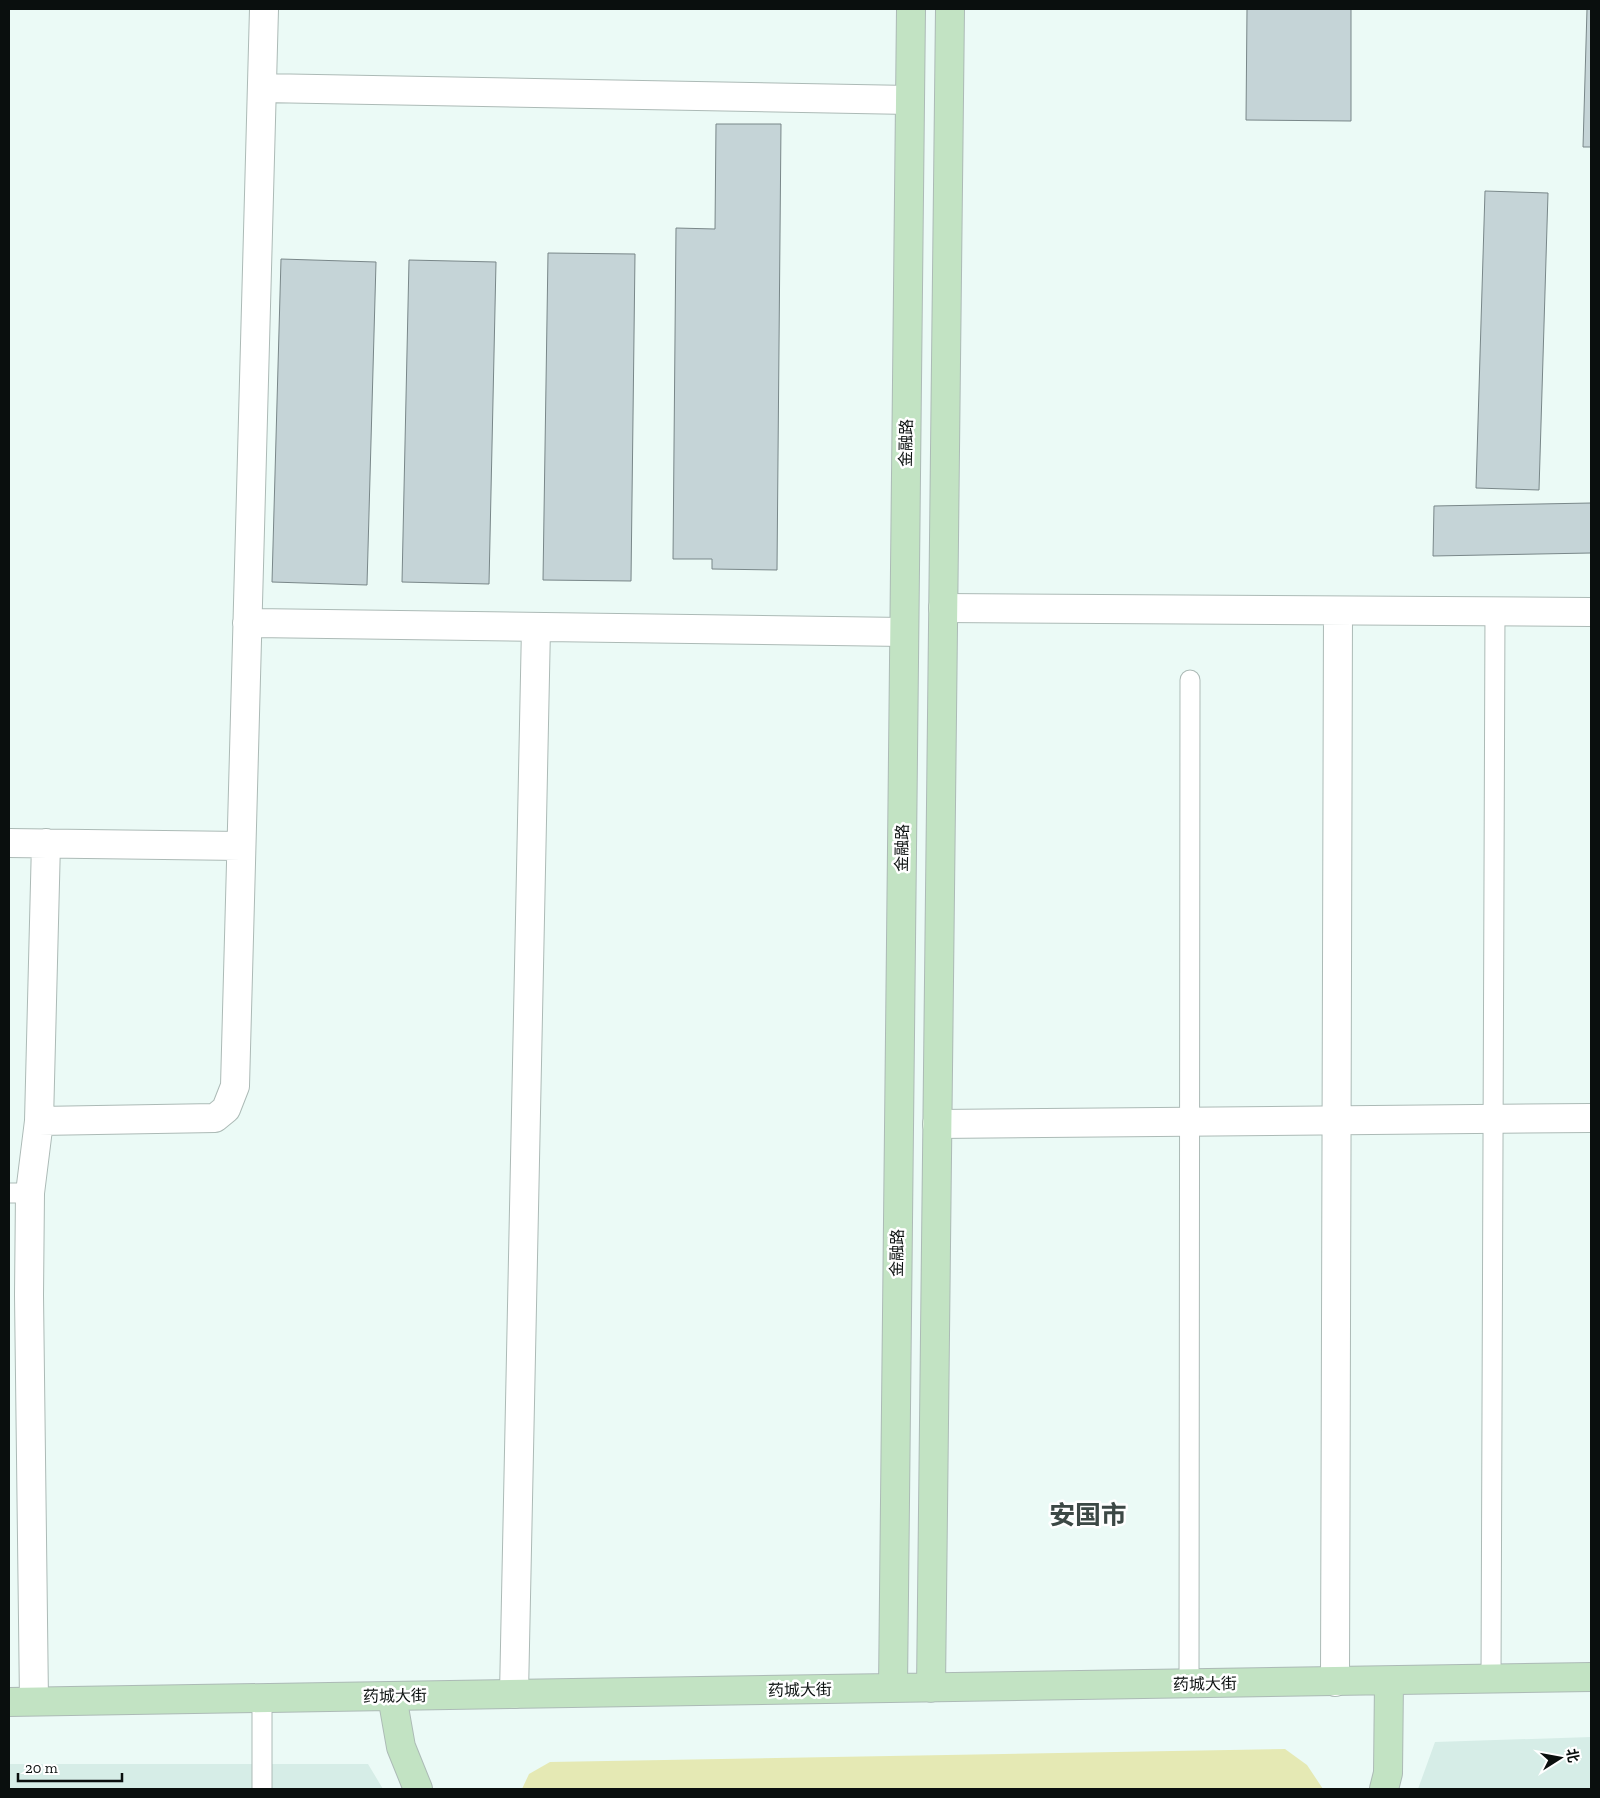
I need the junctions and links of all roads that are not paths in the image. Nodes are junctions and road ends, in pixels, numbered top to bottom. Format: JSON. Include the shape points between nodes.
{"nodes":[{"id":1,"x":264,"y":9,"type":"edge"},
{"id":2,"x":911,"y":9,"type":"edge"},
{"id":3,"x":950,"y":9,"type":"edge"},
{"id":4,"x":262,"y":88,"type":"junction"},
{"id":5,"x":910,"y":100,"type":"junction"},
{"id":6,"x":943,"y":608,"type":"junction"},
{"id":7,"x":1338,"y":611,"type":"junction"},
{"id":8,"x":1495,"y":611,"type":"junction"},
{"id":9,"x":1591,"y":612,"type":"edge"},
{"id":10,"x":247,"y":623,"type":"junction"},
{"id":11,"x":536,"y":627,"type":"junction"},
{"id":12,"x":904,"y":632,"type":"junction"},
{"id":13,"x":1190,"y":680,"type":"dead end"},
{"id":14,"x":9,"y":843,"type":"edge"},
{"id":15,"x":46,"y":843,"type":"junction"},
{"id":16,"x":241,"y":846,"type":"junction"},
{"id":17,"x":1493,"y":1118,"type":"junction"},
{"id":18,"x":1591,"y":1118,"type":"edge"},
{"id":19,"x":1336,"y":1120,"type":"junction"},
{"id":20,"x":40,"y":1121,"type":"junction"},
{"id":21,"x":1190,"y":1121,"type":"junction"},
{"id":22,"x":937,"y":1124,"type":"junction"},
{"id":23,"x":19,"y":1193,"type":"edge"},
{"id":24,"x":20,"y":1401,"type":"edge"},
{"id":25,"x":1591,"y":1677,"type":"edge"},
{"id":26,"x":1491,"y":1679,"type":"junction"},
{"id":27,"x":1389,"y":1681,"type":"junction"},
{"id":28,"x":1335,"y":1682,"type":"junction"},
{"id":29,"x":1189,"y":1684,"type":"junction"},
{"id":30,"x":893,"y":1688,"type":"junction"},
{"id":31,"x":931,"y":1688,"type":"junction"},
{"id":32,"x":514,"y":1694,"type":"junction"},
{"id":33,"x":392,"y":1696,"type":"junction"},
{"id":34,"x":262,"y":1698,"type":"junction"},
{"id":35,"x":21,"y":1701,"type":"edge"},
{"id":36,"x":262,"y":1789,"type":"edge"},
{"id":37,"x":418,"y":1789,"type":"edge"},
{"id":38,"x":1384,"y":1789,"type":"edge"}],
"edges":[{"from":1,"to":4,"type":"street"},
{"from":2,"to":5,"type":"main road","name":"金融路"},
{"from":3,"to":6,"type":"main road"},
{"from":4,"to":5,"type":"street"},
{"from":4,"to":10,"type":"street"},
{"from":5,"to":12,"type":"main road","name":"金融路"},
{"from":6,"to":7,"type":"street"},
{"from":6,"to":22,"type":"main road"},
{"from":7,"to":8,"type":"street"},
{"from":7,"to":19,"type":"street"},
{"from":8,"to":9,"type":"street"},
{"from":8,"to":17,"type":"lane"},
{"from":10,"to":11,"type":"street"},
{"from":10,"to":16,"type":"street"},
{"from":11,"to":12,"type":"street"},
{"from":11,"to":32,"type":"street"},
{"from":12,"to":30,"type":"main road","name":"金融路"},
{"from":13,"to":21,"type":"lane"},
{"from":14,"to":15,"type":"street"},
{"from":15,"to":16,"type":"street"},
{"from":15,"to":20,"type":"street"},
{"from":16,"to":20,"type":"street","via":[[235,1086],[226,1109],[215,1118]]},
{"from":17,"to":18,"type":"street"},
{"from":17,"to":19,"type":"street"},
{"from":17,"to":26,"type":"lane"},
{"from":19,"to":21,"type":"street"},
{"from":19,"to":28,"type":"street"},
{"from":20,"to":23,"type":"street"},
{"from":21,"to":22,"type":"street"},
{"from":21,"to":29,"type":"lane"},
{"from":22,"to":31,"type":"main road"},
{"from":23,"to":24,"type":"street"},
{"from":24,"to":35,"type":"street"},
{"from":25,"to":26,"type":"main road","name":"药城大街"},
{"from":26,"to":27,"type":"main road","name":"药城大街"},
{"from":27,"to":28,"type":"main road","name":"药城大街"},
{"from":27,"to":38,"type":"main road","via":[[1388,1773]]},
{"from":28,"to":29,"type":"main road","name":"药城大街"},
{"from":29,"to":31,"type":"main road","name":"药城大街"},
{"from":30,"to":31,"type":"main road","name":"药城大街"},
{"from":30,"to":32,"type":"main road","name":"药城大街"},
{"from":32,"to":33,"type":"main road","name":"药城大街"},
{"from":33,"to":34,"type":"main road","name":"药城大街"},
{"from":33,"to":37,"type":"main road","via":[[401,1748]]},
{"from":34,"to":35,"type":"main road","name":"药城大街"},
{"from":34,"to":36,"type":"lane"}]}
